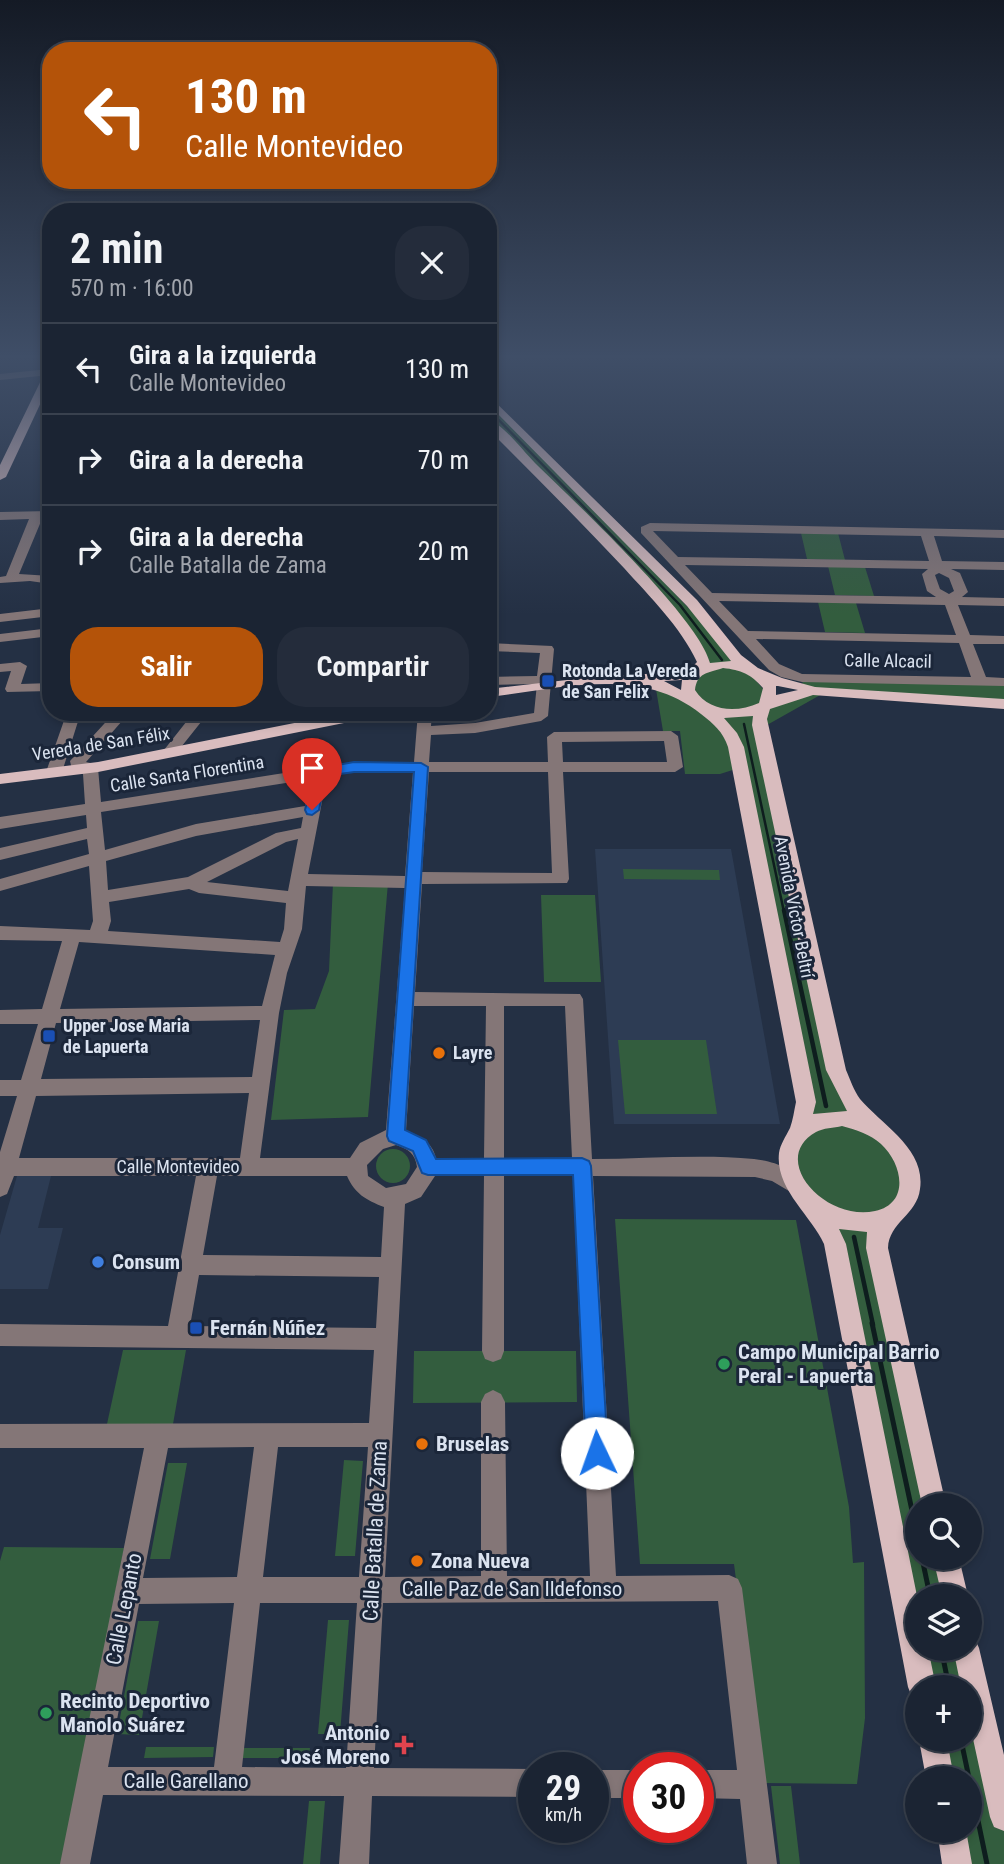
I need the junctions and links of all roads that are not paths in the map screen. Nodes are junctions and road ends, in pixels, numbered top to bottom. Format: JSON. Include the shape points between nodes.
{"nodes":[{"id":1,"x":17,"y":441,"type":"edge"},
{"id":2,"x":506,"y":441,"type":"edge"},
{"id":3,"x":531,"y":441,"type":"edge"},
{"id":4,"x":1,"y":475,"type":"edge"},
{"id":5,"x":0,"y":516,"type":"edge"},
{"id":6,"x":37,"y":516,"type":"junction"},
{"id":7,"x":42,"y":516,"type":"edge"},
{"id":8,"x":926,"y":532,"type":"junction"},
{"id":9,"x":1004,"y":534,"type":"edge"},
{"id":10,"x":674,"y":561,"type":"junction"},
{"id":11,"x":1004,"y":566,"type":"edge"},
{"id":12,"x":938,"y":567,"type":"junction"},
{"id":13,"x":42,"y":579,"type":"edge"},
{"id":14,"x":6,"y":580,"type":"edge"},
{"id":15,"x":708,"y":597,"type":"junction"},
{"id":16,"x":950,"y":599,"type":"junction"},
{"id":17,"x":1004,"y":602,"type":"edge"},
{"id":18,"x":42,"y":613,"type":"edge"},
{"id":19,"x":0,"y":618,"type":"edge"},
{"id":20,"x":42,"y":633,"type":"edge"},
{"id":21,"x":745,"y":635,"type":"junction"},
{"id":22,"x":0,"y":638,"type":"edge"},
{"id":23,"x":964,"y":639,"type":"junction"},
{"id":24,"x":1004,"y":640,"type":"edge"},
{"id":25,"x":497,"y":647,"type":"edge"},
{"id":26,"x":0,"y":668,"type":"edge"},
{"id":27,"x":695,"y":672,"type":"junction"},
{"id":28,"x":756,"y":672,"type":"junction"},
{"id":29,"x":632,"y":680,"type":"junction"},
{"id":30,"x":497,"y":681,"type":"edge"},
{"id":31,"x":980,"y":681,"type":"junction"},
{"id":32,"x":1004,"y":682,"type":"edge"},
{"id":33,"x":542,"y":683,"type":"junction"},
{"id":34,"x":42,"y":687,"type":"edge"},
{"id":35,"x":497,"y":691,"type":"edge"},
{"id":36,"x":841,"y":692,"type":"junction"},
{"id":37,"x":1004,"y":704,"type":"edge"},
{"id":38,"x":700,"y":705,"type":"junction"},
{"id":39,"x":764,"y":706,"type":"junction"},
{"id":40,"x":71,"y":721,"type":"edge"},
{"id":41,"x":115,"y":721,"type":"edge"},
{"id":42,"x":195,"y":721,"type":"edge"},
{"id":43,"x":311,"y":721,"type":"edge"},
{"id":44,"x":425,"y":721,"type":"edge"},
{"id":45,"x":424,"y":731,"type":"junction"},
{"id":46,"x":169,"y":753,"type":"junction"},
{"id":47,"x":421,"y":767,"type":"junction"},
{"id":48,"x":556,"y":767,"type":"junction"},
{"id":49,"x":84,"y":769,"type":"junction"},
{"id":50,"x":54,"y":772,"type":"junction"},
{"id":51,"x":320,"y":772,"type":"junction"},
{"id":52,"x":0,"y":779,"type":"edge"},
{"id":53,"x":93,"y":808,"type":"junction"},
{"id":54,"x":312,"y":810,"type":"junction"},
{"id":55,"x":290,"y":813,"type":"junction"},
{"id":56,"x":0,"y":823,"type":"edge"},
{"id":57,"x":95,"y":832,"type":"junction"},
{"id":58,"x":302,"y":833,"type":"junction"},
{"id":59,"x":0,"y":853,"type":"edge"},
{"id":60,"x":97,"y":858,"type":"junction"},
{"id":61,"x":413,"y":880,"type":"junction"},
{"id":62,"x":192,"y":882,"type":"junction"},
{"id":63,"x":0,"y":885,"type":"edge"},
{"id":64,"x":297,"y":889,"type":"junction"},
{"id":65,"x":100,"y":897,"type":"junction"},
{"id":66,"x":0,"y":933,"type":"edge"},
{"id":67,"x":72,"y":936,"type":"junction"},
{"id":68,"x":97,"y":937,"type":"junction"},
{"id":69,"x":287,"y":949,"type":"junction"},
{"id":70,"x":404,"y":999,"type":"junction"},
{"id":71,"x":495,"y":999,"type":"junction"},
{"id":72,"x":270,"y":1013,"type":"junction"},
{"id":73,"x":0,"y":1017,"type":"edge"},
{"id":74,"x":49,"y":1017,"type":"junction"},
{"id":75,"x":261,"y":1085,"type":"junction"},
{"id":76,"x":0,"y":1088,"type":"edge"},
{"id":77,"x":29,"y":1088,"type":"junction"},
{"id":78,"x":876,"y":1128,"type":"junction"},
{"id":79,"x":396,"y":1136,"type":"junction"},
{"id":80,"x":794,"y":1141,"type":"junction"},
{"id":81,"x":582,"y":1166,"type":"junction"},
{"id":82,"x":3,"y":1167,"type":"edge"},
{"id":83,"x":208,"y":1167,"type":"junction"},
{"id":84,"x":249,"y":1167,"type":"junction"},
{"id":85,"x":357,"y":1167,"type":"junction"},
{"id":86,"x":428,"y":1167,"type":"junction"},
{"id":87,"x":493,"y":1167,"type":"junction"},
{"id":88,"x":755,"y":1168,"type":"junction"},
{"id":89,"x":794,"y":1185,"type":"junction"},
{"id":90,"x":0,"y":1188,"type":"edge"},
{"id":91,"x":395,"y":1198,"type":"junction"},
{"id":92,"x":811,"y":1205,"type":"junction"},
{"id":93,"x":892,"y":1214,"type":"junction"},
{"id":94,"x":190,"y":1265,"type":"junction"},
{"id":95,"x":390,"y":1267,"type":"junction"},
{"id":96,"x":0,"y":1335,"type":"edge"},
{"id":97,"x":177,"y":1336,"type":"junction"},
{"id":98,"x":386,"y":1339,"type":"junction"},
{"id":99,"x":493,"y":1351,"type":"dead end"},
{"id":100,"x":494,"y":1402,"type":"dead end"},
{"id":101,"x":380,"y":1435,"type":"junction"},
{"id":102,"x":0,"y":1436,"type":"edge"},
{"id":103,"x":158,"y":1436,"type":"junction"},
{"id":104,"x":268,"y":1436,"type":"junction"},
{"id":105,"x":931,"y":1493,"type":"edge"},
{"id":106,"x":494,"y":1589,"type":"junction"},
{"id":107,"x":604,"y":1589,"type":"junction"},
{"id":108,"x":249,"y":1590,"type":"junction"},
{"id":109,"x":371,"y":1590,"type":"junction"},
{"id":110,"x":128,"y":1591,"type":"junction"},
{"id":111,"x":969,"y":1661,"type":"edge"},
{"id":112,"x":920,"y":1675,"type":"edge"},
{"id":113,"x":91,"y":1781,"type":"junction"},
{"id":114,"x":226,"y":1782,"type":"junction"},
{"id":115,"x":359,"y":1783,"type":"junction"},
{"id":116,"x":518,"y":1783,"type":"edge"},
{"id":117,"x":714,"y":1784,"type":"edge"},
{"id":118,"x":752,"y":1785,"type":"junction"},
{"id":119,"x":1004,"y":1817,"type":"edge"},
{"id":120,"x":953,"y":1843,"type":"edge"},
{"id":121,"x":75,"y":1864,"type":"edge"},
{"id":122,"x":354,"y":1864,"type":"edge"},
{"id":123,"x":762,"y":1864,"type":"edge"},
{"id":124,"x":957,"y":1864,"type":"edge"}],
"edges":[{"from":1,"to":4,"type":"main road"},
{"from":2,"to":27,"type":"main road","via":[[680,621],[704,655],[703,665]]},
{"from":3,"to":28,"type":"main road","via":[[692,603],[736,658]]},
{"from":5,"to":6,"type":"street"},
{"from":6,"to":7,"type":"street"},
{"from":6,"to":14,"type":"street"},
{"from":8,"to":9,"type":"street"},
{"from":8,"to":10,"type":"street","via":[[645,530]]},
{"from":8,"to":12,"type":"street"},
{"from":10,"to":12,"type":"street"},
{"from":10,"to":15,"type":"street"},
{"from":11,"to":12,"type":"street"},
{"from":12,"to":16,"type":"street","via":[[928,574],[934,591]]},
{"from":12,"to":16,"type":"street","via":[[955,576],[961,592]]},
{"from":13,"to":14,"type":"street"},
{"from":15,"to":16,"type":"street"},
{"from":15,"to":21,"type":"street"},
{"from":16,"to":17,"type":"street"},
{"from":16,"to":23,"type":"street"},
{"from":18,"to":19,"type":"street"},
{"from":20,"to":22,"type":"street"},
{"from":21,"to":23,"type":"street"},
{"from":21,"to":31,"type":"street","name":"Calle Alcacil","via":[[774,667],[802,678]]},
{"from":23,"to":24,"type":"street"},
{"from":23,"to":31,"type":"street"},
{"from":25,"to":33,"type":"street","via":[[547,649]]},
{"from":26,"to":34,"type":"street","via":[[19,666],[12,689]]},
{"from":27,"to":28,"type":"main road","via":[[722,664]]},
{"from":27,"to":29,"type":"main road"},
{"from":27,"to":38,"type":"main road","via":[[688,690]]},
{"from":28,"to":36,"type":"main road","via":[[778,682]]},
{"from":28,"to":39,"type":"main road","via":[[771,688]]},
{"from":29,"to":33,"type":"main road"},
{"from":29,"to":38,"type":"main road","via":[[661,685]]},
{"from":30,"to":33,"type":"street"},
{"from":31,"to":32,"type":"street","name":"Calle Alcacil"},
{"from":33,"to":35,"type":"main road"},
{"from":33,"to":45,"type":"street","via":[[541,716],[475,728]]},
{"from":36,"to":37,"type":"main road","name":"Calle Alcacil"},
{"from":36,"to":39,"type":"main road","via":[[801,693]]},
{"from":38,"to":39,"type":"main road","via":[[734,715]]},
{"from":38,"to":80,"type":"main road","name":"Avenida Víctor Beltrí","via":[[722,722],[736,747],[804,1094],[805,1110]]},
{"from":39,"to":78,"type":"main road","name":"Avenida Víctor Beltrí","via":[[759,725],[836,1070],[851,1102]]},
{"from":40,"to":50,"type":"street"},
{"from":41,"to":49,"type":"street","via":[[78,761]]},
{"from":42,"to":46,"type":"street"},
{"from":43,"to":46,"type":"main road","name":"Vereda de San Félix"},
{"from":44,"to":45,"type":"street"},
{"from":45,"to":47,"type":"street"},
{"from":46,"to":49,"type":"main road","name":"Vereda de San Félix"},
{"from":47,"to":48,"type":"street","name":"Calle Santa Florentina"},
{"from":47,"to":51,"type":"street","name":"Calle Santa Florentina"},
{"from":47,"to":61,"type":"street"},
{"from":48,"to":48,"type":"street","name":"Calle Santa Florentina","via":[[554,737],[671,736],[675,767]]},
{"from":48,"to":61,"type":"street","via":[[561,879]]},
{"from":49,"to":50,"type":"main road","name":"Vereda de San Félix"},
{"from":49,"to":53,"type":"street"},
{"from":50,"to":52,"type":"main road","name":"Vereda de San Félix"},
{"from":51,"to":53,"type":"street","name":"Calle Santa Florentina"},
{"from":51,"to":54,"type":"street"},
{"from":53,"to":56,"type":"street","name":"Calle Santa Florentina"},
{"from":53,"to":57,"type":"street"},
{"from":54,"to":55,"type":"street"},
{"from":54,"to":58,"type":"street"},
{"from":55,"to":58,"type":"street"},
{"from":55,"to":60,"type":"street","via":[[196,830]]},
{"from":57,"to":59,"type":"street"},
{"from":57,"to":60,"type":"street"},
{"from":58,"to":62,"type":"street","via":[[259,848]]},
{"from":58,"to":64,"type":"street"},
{"from":60,"to":63,"type":"street"},
{"from":60,"to":65,"type":"street"},
{"from":61,"to":64,"type":"street"},
{"from":61,"to":70,"type":"street"},
{"from":62,"to":64,"type":"street","via":[[199,887]]},
{"from":62,"to":65,"type":"street"},
{"from":64,"to":69,"type":"street"},
{"from":65,"to":68,"type":"street","via":[[102,921]]},
{"from":66,"to":67,"type":"street"},
{"from":67,"to":68,"type":"street"},
{"from":67,"to":74,"type":"street"},
{"from":68,"to":69,"type":"street"},
{"from":69,"to":72,"type":"street"},
{"from":70,"to":71,"type":"street"},
{"from":70,"to":79,"type":"street"},
{"from":71,"to":81,"type":"street","via":[[574,999]]},
{"from":71,"to":87,"type":"street"},
{"from":72,"to":74,"type":"street"},
{"from":72,"to":75,"type":"street"},
{"from":73,"to":74,"type":"street"},
{"from":74,"to":77,"type":"street"},
{"from":75,"to":77,"type":"street"},
{"from":75,"to":84,"type":"street"},
{"from":76,"to":77,"type":"street"},
{"from":77,"to":82,"type":"street"},
{"from":78,"to":80,"type":"main road","via":[[833,1118],[813,1123]]},
{"from":78,"to":93,"type":"main road","via":[[897,1146],[909,1168],[907,1198]]},
{"from":79,"to":85,"type":"street","via":[[384,1137],[365,1149]]},
{"from":79,"to":86,"type":"street","via":[[420,1145]]},
{"from":80,"to":88,"type":"street","via":[[775,1161]]},
{"from":80,"to":89,"type":"main road","via":[[788,1168]]},
{"from":81,"to":87,"type":"street"},
{"from":81,"to":88,"type":"street"},
{"from":81,"to":107,"type":"street"},
{"from":82,"to":83,"type":"street","name":"Calle Montevideo"},
{"from":82,"to":90,"type":"street"},
{"from":83,"to":84,"type":"street","name":"Calle Montevideo"},
{"from":83,"to":94,"type":"street"},
{"from":84,"to":85,"type":"street","name":"Calle Montevideo"},
{"from":85,"to":91,"type":"street","via":[[365,1188]]},
{"from":86,"to":87,"type":"street"},
{"from":86,"to":91,"type":"street","via":[[418,1187]]},
{"from":87,"to":99,"type":"street"},
{"from":88,"to":89,"type":"street","via":[[777,1173]]},
{"from":89,"to":92,"type":"main road"},
{"from":91,"to":95,"type":"street","name":"Calle Batalla de Zama"},
{"from":92,"to":93,"type":"main road","via":[[850,1222],[873,1222]]},
{"from":92,"to":112,"type":"main road","via":[[835,1244]]},
{"from":93,"to":105,"type":"main road","via":[[878,1232],[877,1248]]},
{"from":94,"to":95,"type":"street"},
{"from":94,"to":97,"type":"street"},
{"from":95,"to":98,"type":"street","name":"Calle Batalla de Zama"},
{"from":96,"to":97,"type":"street"},
{"from":97,"to":98,"type":"street"},
{"from":98,"to":101,"type":"street","name":"Calle Batalla de Zama"},
{"from":100,"to":106,"type":"street"},
{"from":101,"to":104,"type":"street"},
{"from":101,"to":109,"type":"street","name":"Calle Batalla de Zama"},
{"from":102,"to":103,"type":"street"},
{"from":103,"to":104,"type":"street"},
{"from":103,"to":110,"type":"street","name":"Calle Lepanto"},
{"from":104,"to":108,"type":"street"},
{"from":106,"to":107,"type":"street","name":"Calle Paz de San Ildefonso"},
{"from":106,"to":109,"type":"street","name":"Calle Paz de San Ildefonso"},
{"from":107,"to":118,"type":"street","name":"Calle Paz de San Ildefonso","via":[[729,1588]]},
{"from":108,"to":109,"type":"street","name":"Calle Paz de San Ildefonso"},
{"from":108,"to":110,"type":"street","name":"Calle Paz de San Ildefonso"},
{"from":108,"to":114,"type":"street"},
{"from":109,"to":115,"type":"street","name":"Calle Batalla de Zama"},
{"from":110,"to":113,"type":"street","name":"Calle Lepanto"},
{"from":111,"to":119,"type":"main road"},
{"from":113,"to":114,"type":"street","name":"Calle Garellano"},
{"from":113,"to":121,"type":"street","name":"Calle Lepanto"},
{"from":114,"to":115,"type":"street","name":"Calle Garellano"},
{"from":115,"to":116,"type":"street","name":"Calle Garellano"},
{"from":115,"to":122,"type":"street","name":"Calle Batalla de Zama"},
{"from":117,"to":118,"type":"street"},
{"from":118,"to":123,"type":"street"},
{"from":120,"to":124,"type":"main road"}]}
